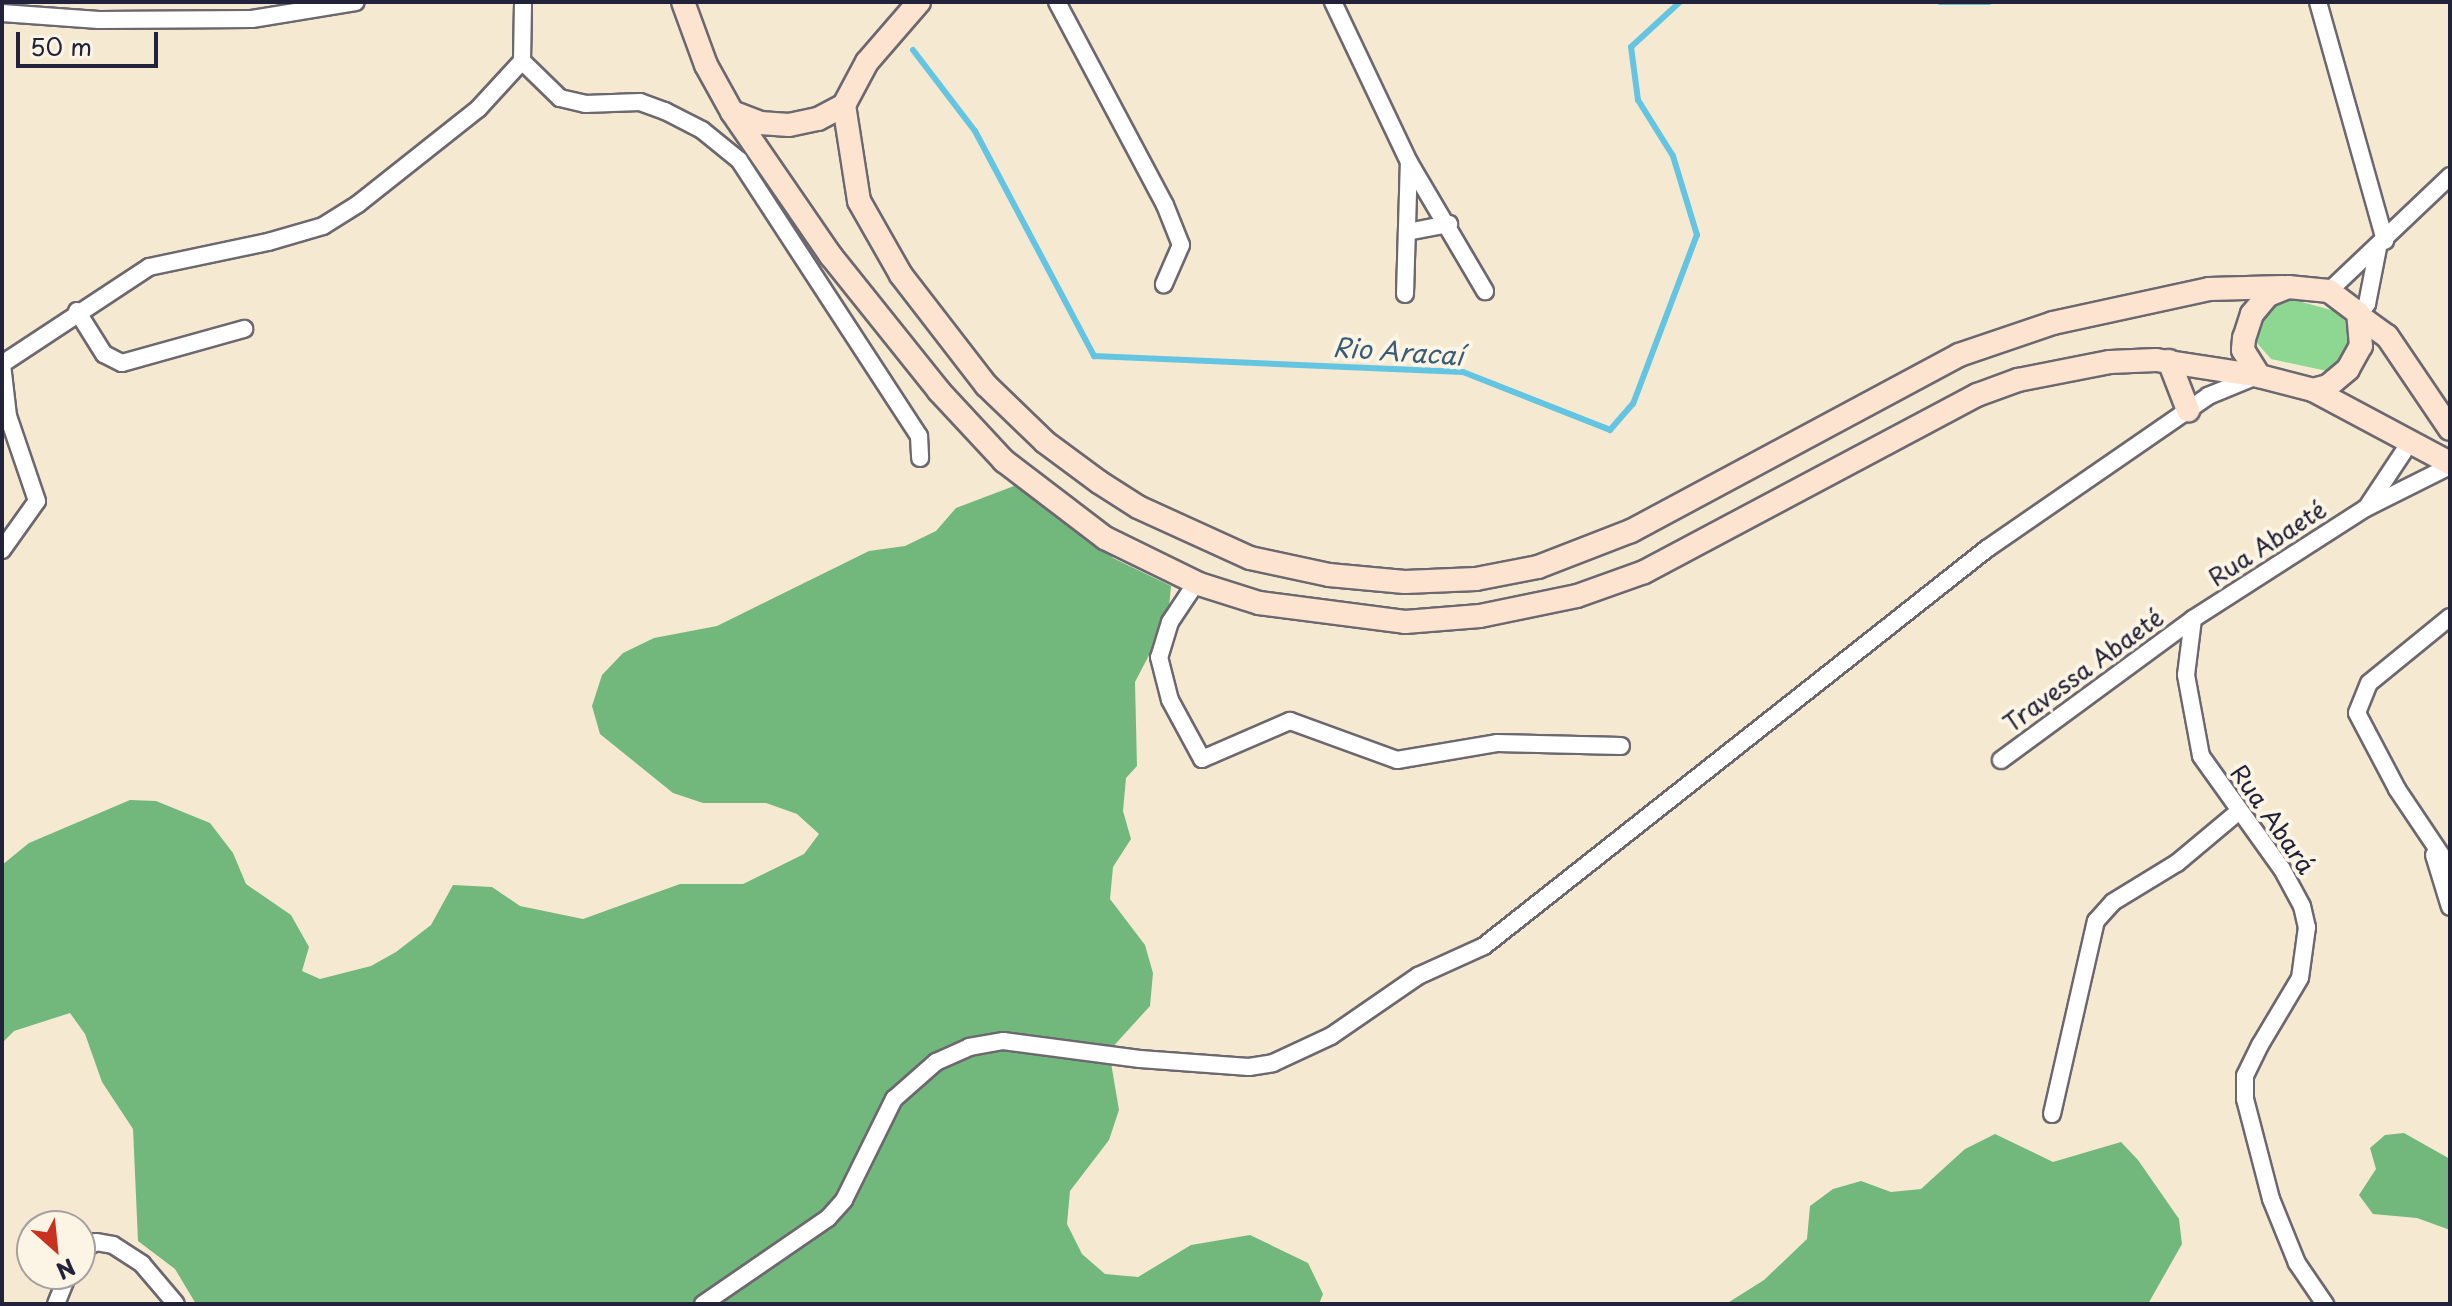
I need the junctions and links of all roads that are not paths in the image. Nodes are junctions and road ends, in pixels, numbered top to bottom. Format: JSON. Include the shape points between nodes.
{"nodes":[{"id":1,"x":356,"y":2,"type":"edge"},
{"id":2,"x":523,"y":2,"type":"edge"},
{"id":3,"x":683,"y":2,"type":"edge"},
{"id":4,"x":919,"y":2,"type":"edge"},
{"id":5,"x":1057,"y":2,"type":"edge"},
{"id":6,"x":1333,"y":2,"type":"edge"},
{"id":7,"x":2318,"y":2,"type":"edge"},
{"id":8,"x":2,"y":13,"type":"edge"},
{"id":9,"x":522,"y":61,"type":"junction"},
{"id":10,"x":844,"y":105,"type":"junction"},
{"id":11,"x":732,"y":112,"type":"junction"},
{"id":12,"x":1409,"y":162,"type":"junction"},
{"id":13,"x":2450,"y":176,"type":"edge"},
{"id":14,"x":1449,"y":224,"type":"junction"},
{"id":15,"x":1407,"y":232,"type":"junction"},
{"id":16,"x":2382,"y":245,"type":"junction"},
{"id":17,"x":1164,"y":284,"type":"dead end"},
{"id":18,"x":2288,"y":287,"type":"junction"},
{"id":19,"x":1485,"y":291,"type":"dead end"},
{"id":20,"x":2329,"y":291,"type":"junction"},
{"id":21,"x":1405,"y":294,"type":"dead end"},
{"id":22,"x":77,"y":311,"type":"junction"},
{"id":23,"x":2359,"y":314,"type":"junction"},
{"id":24,"x":244,"y":329,"type":"dead end"},
{"id":25,"x":2169,"y":361,"type":"junction"},
{"id":26,"x":2,"y":364,"type":"edge"},
{"id":27,"x":2259,"y":376,"type":"junction"},
{"id":28,"x":2313,"y":390,"type":"junction"},
{"id":29,"x":2188,"y":410,"type":"junction"},
{"id":30,"x":5,"y":413,"type":"edge"},
{"id":31,"x":2446,"y":413,"type":"edge"},
{"id":32,"x":2410,"y":442,"type":"junction"},
{"id":33,"x":920,"y":458,"type":"dead end"},
{"id":34,"x":2450,"y":464,"type":"edge"},
{"id":35,"x":2366,"y":508,"type":"junction"},
{"id":36,"x":2,"y":550,"type":"edge"},
{"id":37,"x":1196,"y":583,"type":"junction"},
{"id":38,"x":2450,"y":617,"type":"edge"},
{"id":39,"x":2193,"y":619,"type":"junction"},
{"id":40,"x":1621,"y":746,"type":"dead end"},
{"id":41,"x":2001,"y":760,"type":"dead end"},
{"id":42,"x":2238,"y":812,"type":"junction"},
{"id":43,"x":2429,"y":840,"type":"junction"},
{"id":44,"x":2450,"y":868,"type":"edge"},
{"id":45,"x":2450,"y":907,"type":"edge"},
{"id":46,"x":2052,"y":1114,"type":"dead end"},
{"id":47,"x":96,"y":1242,"type":"edge"},
{"id":48,"x":176,"y":1304,"type":"edge"},
{"id":49,"x":703,"y":1304,"type":"edge"},
{"id":50,"x":2325,"y":1304,"type":"edge"}],
"edges":[{"from":1,"to":8,"type":"street","via":[[252,19],[99,20]]},
{"from":2,"to":9,"type":"street"},
{"from":3,"to":11,"type":"main road","via":[[706,65]]},
{"from":4,"to":10,"type":"main road","via":[[886,37]]},
{"from":5,"to":17,"type":"street","via":[[1181,245]]},
{"from":6,"to":12,"type":"street"},
{"from":7,"to":16,"type":"street"},
{"from":9,"to":22,"type":"street","via":[[478,109],[394,179],[323,226],[149,267]]},
{"from":9,"to":33,"type":"street","via":[[560,98],[585,104],[640,102],[702,130],[739,160],[919,436]]},
{"from":10,"to":11,"type":"main road","via":[[818,119],[789,125],[760,123]]},
{"from":10,"to":18,"type":"main road","via":[[859,201],[901,275],[986,385],[1045,442],[1138,507],[1250,558],[1329,575],[1448,580],[1538,567],[1631,531],[1959,355],[2053,323],[2209,289]]},
{"from":11,"to":37,"type":"main road","via":[[831,256],[939,391],[1004,461],[1105,538]]},
{"from":12,"to":14,"type":"street"},
{"from":12,"to":15,"type":"street"},
{"from":13,"to":16,"type":"street"},
{"from":14,"to":15,"type":"street"},
{"from":14,"to":19,"type":"street"},
{"from":15,"to":21,"type":"street"},
{"from":16,"to":20,"type":"street"},
{"from":16,"to":23,"type":"street","via":[[2367,304]]},
{"from":18,"to":20,"type":"main road"},
{"from":18,"to":27,"type":"main road","via":[[2259,302],[2247,326],[2243,350]]},
{"from":20,"to":23,"type":"main road"},
{"from":22,"to":24,"type":"street","via":[[104,354],[122,363]]},
{"from":22,"to":26,"type":"street"},
{"from":23,"to":28,"type":"main road","via":[[2361,346],[2356,358],[2338,379]]},
{"from":23,"to":31,"type":"main road","via":[[2387,336]]},
{"from":25,"to":27,"type":"main road"},
{"from":25,"to":29,"type":"main road"},
{"from":25,"to":37,"type":"main road","via":[[2062,369],[1977,395],[1644,572],[1530,608],[1405,622],[1259,603]]},
{"from":26,"to":30,"type":"street"},
{"from":27,"to":28,"type":"main road"},
{"from":27,"to":29,"type":"street"},
{"from":28,"to":32,"type":"main road"},
{"from":29,"to":49,"type":"street","via":[[1988,548],[1484,946],[1418,976],[1331,1036],[1273,1063],[1249,1067],[1140,1059],[1003,1041],[969,1047],[936,1062],[894,1099],[844,1200],[828,1218]]},
{"from":30,"to":36,"type":"street","via":[[37,501]]},
{"from":32,"to":34,"type":"main road"},
{"from":32,"to":35,"type":"street","name":"Rua Abaeté"},
{"from":34,"to":35,"type":"street","name":"Rua Abaeté"},
{"from":35,"to":39,"type":"street","name":"Rua Abaeté"},
{"from":37,"to":40,"type":"street","via":[[1170,622],[1159,657],[1170,700],[1202,759],[1290,721],[1397,760],[1497,743]]},
{"from":38,"to":43,"type":"street","via":[[2369,683],[2357,713]]},
{"from":39,"to":41,"type":"street","name":"Travessa Abaeté"},
{"from":39,"to":42,"type":"street","name":"Rua Abará","via":[[2186,675],[2201,756]]},
{"from":42,"to":46,"type":"street","via":[[2177,863],[2113,902],[2096,921]]},
{"from":42,"to":50,"type":"street","name":"Rua Abará","via":[[2282,869],[2307,927],[2300,978],[2250,1066],[2245,1099],[2271,1199],[2297,1263]]},
{"from":43,"to":44,"type":"street"},
{"from":43,"to":45,"type":"street"},
{"from":47,"to":48,"type":"street","via":[[113,1245],[142,1264]]}]}
